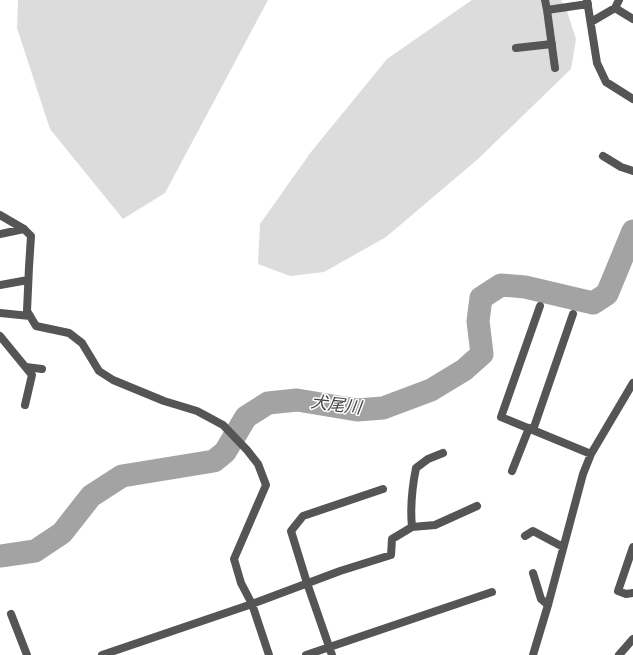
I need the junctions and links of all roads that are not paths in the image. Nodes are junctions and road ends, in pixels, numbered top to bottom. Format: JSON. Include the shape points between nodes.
{"nodes":[{"id":1,"x":545,"y":0,"type":"edge"},
{"id":2,"x":619,"y":0,"type":"edge"},
{"id":3,"x":587,"y":2,"type":"edge"},
{"id":4,"x":615,"y":8,"type":"junction"},
{"id":5,"x":547,"y":10,"type":"junction"},
{"id":6,"x":633,"y":19,"type":"edge"},
{"id":7,"x":591,"y":22,"type":"junction"},
{"id":8,"x":552,"y":44,"type":"junction"},
{"id":9,"x":516,"y":48,"type":"dead end"},
{"id":10,"x":555,"y":68,"type":"dead end"},
{"id":11,"x":633,"y":99,"type":"edge"},
{"id":12,"x":603,"y":156,"type":"dead end"},
{"id":13,"x":633,"y":171,"type":"edge"},
{"id":14,"x":0,"y":215,"type":"edge"},
{"id":15,"x":24,"y":229,"type":"junction"},
{"id":16,"x":0,"y":234,"type":"edge"},
{"id":17,"x":28,"y":280,"type":"junction"},
{"id":18,"x":0,"y":285,"type":"edge"},
{"id":19,"x":540,"y":306,"type":"dead end"},
{"id":20,"x":0,"y":313,"type":"edge"},
{"id":21,"x":573,"y":314,"type":"dead end"},
{"id":22,"x":30,"y":316,"type":"junction"},
{"id":23,"x":0,"y":336,"type":"edge"},
{"id":24,"x":26,"y":367,"type":"junction"},
{"id":25,"x":42,"y":369,"type":"dead end"},
{"id":26,"x":633,"y":383,"type":"edge"},
{"id":27,"x":25,"y":405,"type":"dead end"},
{"id":28,"x":531,"y":429,"type":"junction"},
{"id":29,"x":443,"y":453,"type":"dead end"},
{"id":30,"x":591,"y":454,"type":"junction"},
{"id":31,"x":512,"y":471,"type":"dead end"},
{"id":32,"x":382,"y":488,"type":"dead end"},
{"id":33,"x":477,"y":506,"type":"dead end"},
{"id":34,"x":412,"y":527,"type":"junction"},
{"id":35,"x":525,"y":536,"type":"dead end"},
{"id":36,"x":563,"y":547,"type":"junction"},
{"id":37,"x":633,"y":547,"type":"edge"},
{"id":38,"x":533,"y":573,"type":"dead end"},
{"id":39,"x":307,"y":583,"type":"junction"},
{"id":40,"x":492,"y":592,"type":"dead end"},
{"id":41,"x":633,"y":593,"type":"edge"},
{"id":42,"x":252,"y":604,"type":"junction"},
{"id":43,"x":548,"y":605,"type":"junction"},
{"id":44,"x":11,"y":614,"type":"dead end"},
{"id":45,"x":633,"y":639,"type":"edge"},
{"id":46,"x":329,"y":646,"type":"junction"},
{"id":47,"x":26,"y":655,"type":"edge"},
{"id":48,"x":102,"y":655,"type":"edge"},
{"id":49,"x":269,"y":655,"type":"edge"},
{"id":50,"x":306,"y":655,"type":"edge"},
{"id":51,"x":332,"y":655,"type":"edge"},
{"id":52,"x":533,"y":655,"type":"edge"},
{"id":53,"x":619,"y":655,"type":"edge"}],
"edges":[{"from":1,"to":5,"type":"street"},
{"from":2,"to":4,"type":"street"},
{"from":3,"to":5,"type":"street"},
{"from":3,"to":7,"type":"street"},
{"from":4,"to":6,"type":"street"},
{"from":4,"to":7,"type":"street"},
{"from":5,"to":8,"type":"street"},
{"from":7,"to":11,"type":"street","via":[[597,63],[606,82]]},
{"from":8,"to":9,"type":"street"},
{"from":8,"to":10,"type":"street"},
{"from":12,"to":13,"type":"street"},
{"from":14,"to":15,"type":"street"},
{"from":15,"to":16,"type":"street"},
{"from":15,"to":17,"type":"street","via":[[31,236]]},
{"from":17,"to":18,"type":"street"},
{"from":17,"to":22,"type":"street","via":[[27,311]]},
{"from":19,"to":28,"type":"street","via":[[501,417]]},
{"from":20,"to":22,"type":"street"},
{"from":21,"to":28,"type":"street"},
{"from":22,"to":42,"type":"street","via":[[36,326],[69,333],[82,343],[99,371],[113,380],[164,401],[197,411],[223,425],[258,464],[266,486],[234,559],[241,583]]},
{"from":23,"to":24,"type":"street"},
{"from":24,"to":25,"type":"street"},
{"from":24,"to":27,"type":"street","via":[[32,375]]},
{"from":26,"to":30,"type":"street"},
{"from":28,"to":30,"type":"street"},
{"from":28,"to":31,"type":"street"},
{"from":29,"to":34,"type":"street","via":[[428,459],[416,468],[410,509]]},
{"from":30,"to":36,"type":"street"},
{"from":32,"to":39,"type":"street","via":[[303,516],[291,532]]},
{"from":33,"to":34,"type":"street","via":[[435,525]]},
{"from":34,"to":39,"type":"street","via":[[392,539],[391,555]]},
{"from":35,"to":36,"type":"street","via":[[533,531]]},
{"from":36,"to":43,"type":"street"},
{"from":37,"to":41,"type":"street","via":[[618,591]]},
{"from":38,"to":43,"type":"street","via":[[541,599]]},
{"from":39,"to":42,"type":"street"},
{"from":39,"to":46,"type":"street"},
{"from":40,"to":46,"type":"street"},
{"from":42,"to":48,"type":"street"},
{"from":42,"to":49,"type":"street"},
{"from":43,"to":52,"type":"street"},
{"from":44,"to":47,"type":"street"},
{"from":45,"to":53,"type":"street"},
{"from":46,"to":50,"type":"street"},
{"from":46,"to":51,"type":"street"}]}
